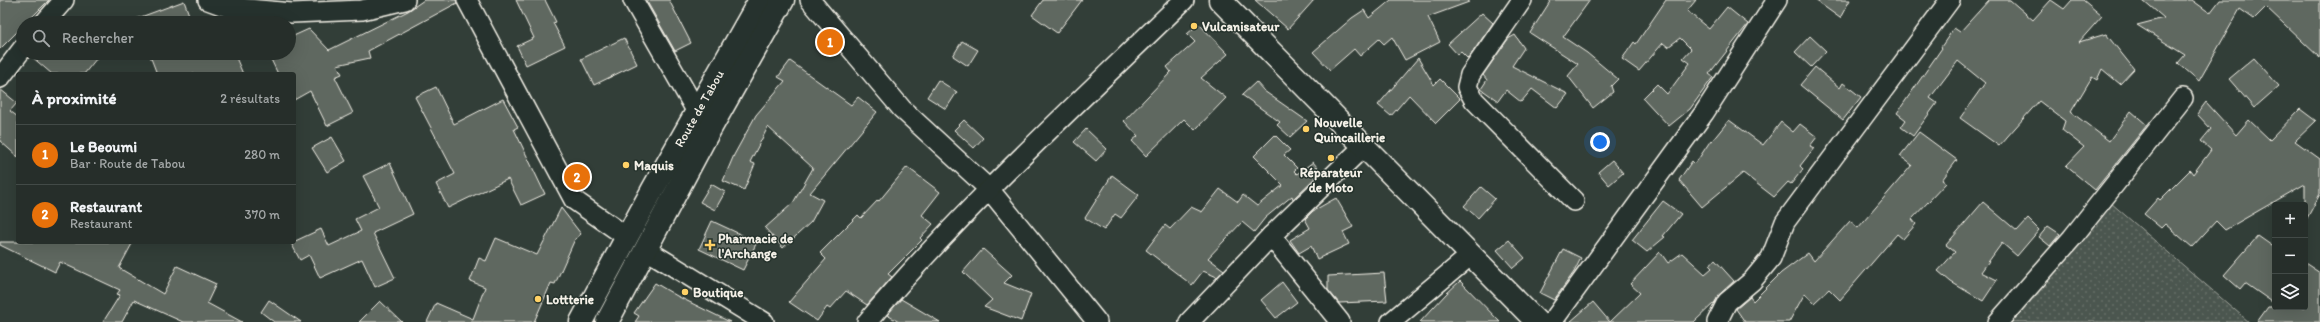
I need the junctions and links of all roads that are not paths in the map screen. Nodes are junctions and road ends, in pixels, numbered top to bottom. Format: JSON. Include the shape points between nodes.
{"nodes":[{"id":1,"x":64,"y":0,"type":"edge"},
{"id":2,"x":208,"y":0,"type":"edge"},
{"id":3,"x":405,"y":0,"type":"edge"},
{"id":4,"x":467,"y":0,"type":"edge"},
{"id":5,"x":633,"y":0,"type":"edge"},
{"id":6,"x":760,"y":0,"type":"edge"},
{"id":7,"x":783,"y":0,"type":"edge"},
{"id":8,"x":810,"y":0,"type":"edge"},
{"id":9,"x":1184,"y":0,"type":"edge"},
{"id":10,"x":1220,"y":0,"type":"edge"},
{"id":11,"x":1522,"y":0,"type":"edge"},
{"id":12,"x":1777,"y":0,"type":"edge"},
{"id":13,"x":1950,"y":0,"type":"edge"},
{"id":14,"x":50,"y":16,"type":"edge"},
{"id":15,"x":16,"y":57,"type":"edge"},
{"id":16,"x":0,"y":78,"type":"edge"},
{"id":17,"x":2183,"y":98,"type":"dead end"},
{"id":18,"x":697,"y":112,"type":"junction"},
{"id":19,"x":1364,"y":146,"type":"junction"},
{"id":20,"x":989,"y":189,"type":"junction"},
{"id":21,"x":1574,"y":201,"type":"dead end"},
{"id":22,"x":1271,"y":236,"type":"junction"},
{"id":23,"x":627,"y":237,"type":"junction"},
{"id":24,"x":645,"y":249,"type":"junction"},
{"id":25,"x":1471,"y":256,"type":"junction"},
{"id":26,"x":581,"y":322,"type":"edge"},
{"id":27,"x":607,"y":322,"type":"edge"},
{"id":28,"x":764,"y":322,"type":"edge"},
{"id":29,"x":867,"y":322,"type":"edge"},
{"id":30,"x":1097,"y":322,"type":"edge"},
{"id":31,"x":1189,"y":322,"type":"edge"},
{"id":32,"x":1340,"y":322,"type":"edge"},
{"id":33,"x":1391,"y":322,"type":"edge"},
{"id":34,"x":1537,"y":322,"type":"edge"},
{"id":35,"x":1552,"y":322,"type":"edge"},
{"id":36,"x":1717,"y":322,"type":"edge"},
{"id":37,"x":1998,"y":322,"type":"edge"}],
"edges":[{"from":1,"to":14,"type":"street"},
{"from":2,"to":3,"type":"street","via":[[227,7],[292,13],[362,10]]},
{"from":4,"to":23,"type":"street","via":[[574,200]]},
{"from":5,"to":18,"type":"street"},
{"from":6,"to":18,"type":"main road","name":"Route de Tabou"},
{"from":7,"to":24,"type":"main road","name":"Route de Tabou"},
{"from":8,"to":20,"type":"street","via":[[902,108]]},
{"from":9,"to":20,"type":"street"},
{"from":10,"to":19,"type":"main road"},
{"from":11,"to":21,"type":"street","via":[[1470,75],[1467,87],[1474,100]]},
{"from":12,"to":35,"type":"street","via":[[1704,113]]},
{"from":13,"to":36,"type":"street","via":[[1784,222],[1771,258],[1752,281],[1727,302]]},
{"from":15,"to":16,"type":"street"},
{"from":17,"to":37,"type":"street","via":[[2072,238]]},
{"from":18,"to":23,"type":"main road","name":"Route de Tabou"},
{"from":19,"to":22,"type":"street"},
{"from":19,"to":25,"type":"main road"},
{"from":20,"to":29,"type":"street","via":[[908,274]]},
{"from":20,"to":30,"type":"street"},
{"from":22,"to":31,"type":"street"},
{"from":22,"to":32,"type":"street"},
{"from":23,"to":26,"type":"main road","name":"Route de Tabou"},
{"from":24,"to":27,"type":"main road","name":"Route de Tabou"},
{"from":24,"to":28,"type":"street"},
{"from":25,"to":33,"type":"street"},
{"from":25,"to":34,"type":"main road"}]}
